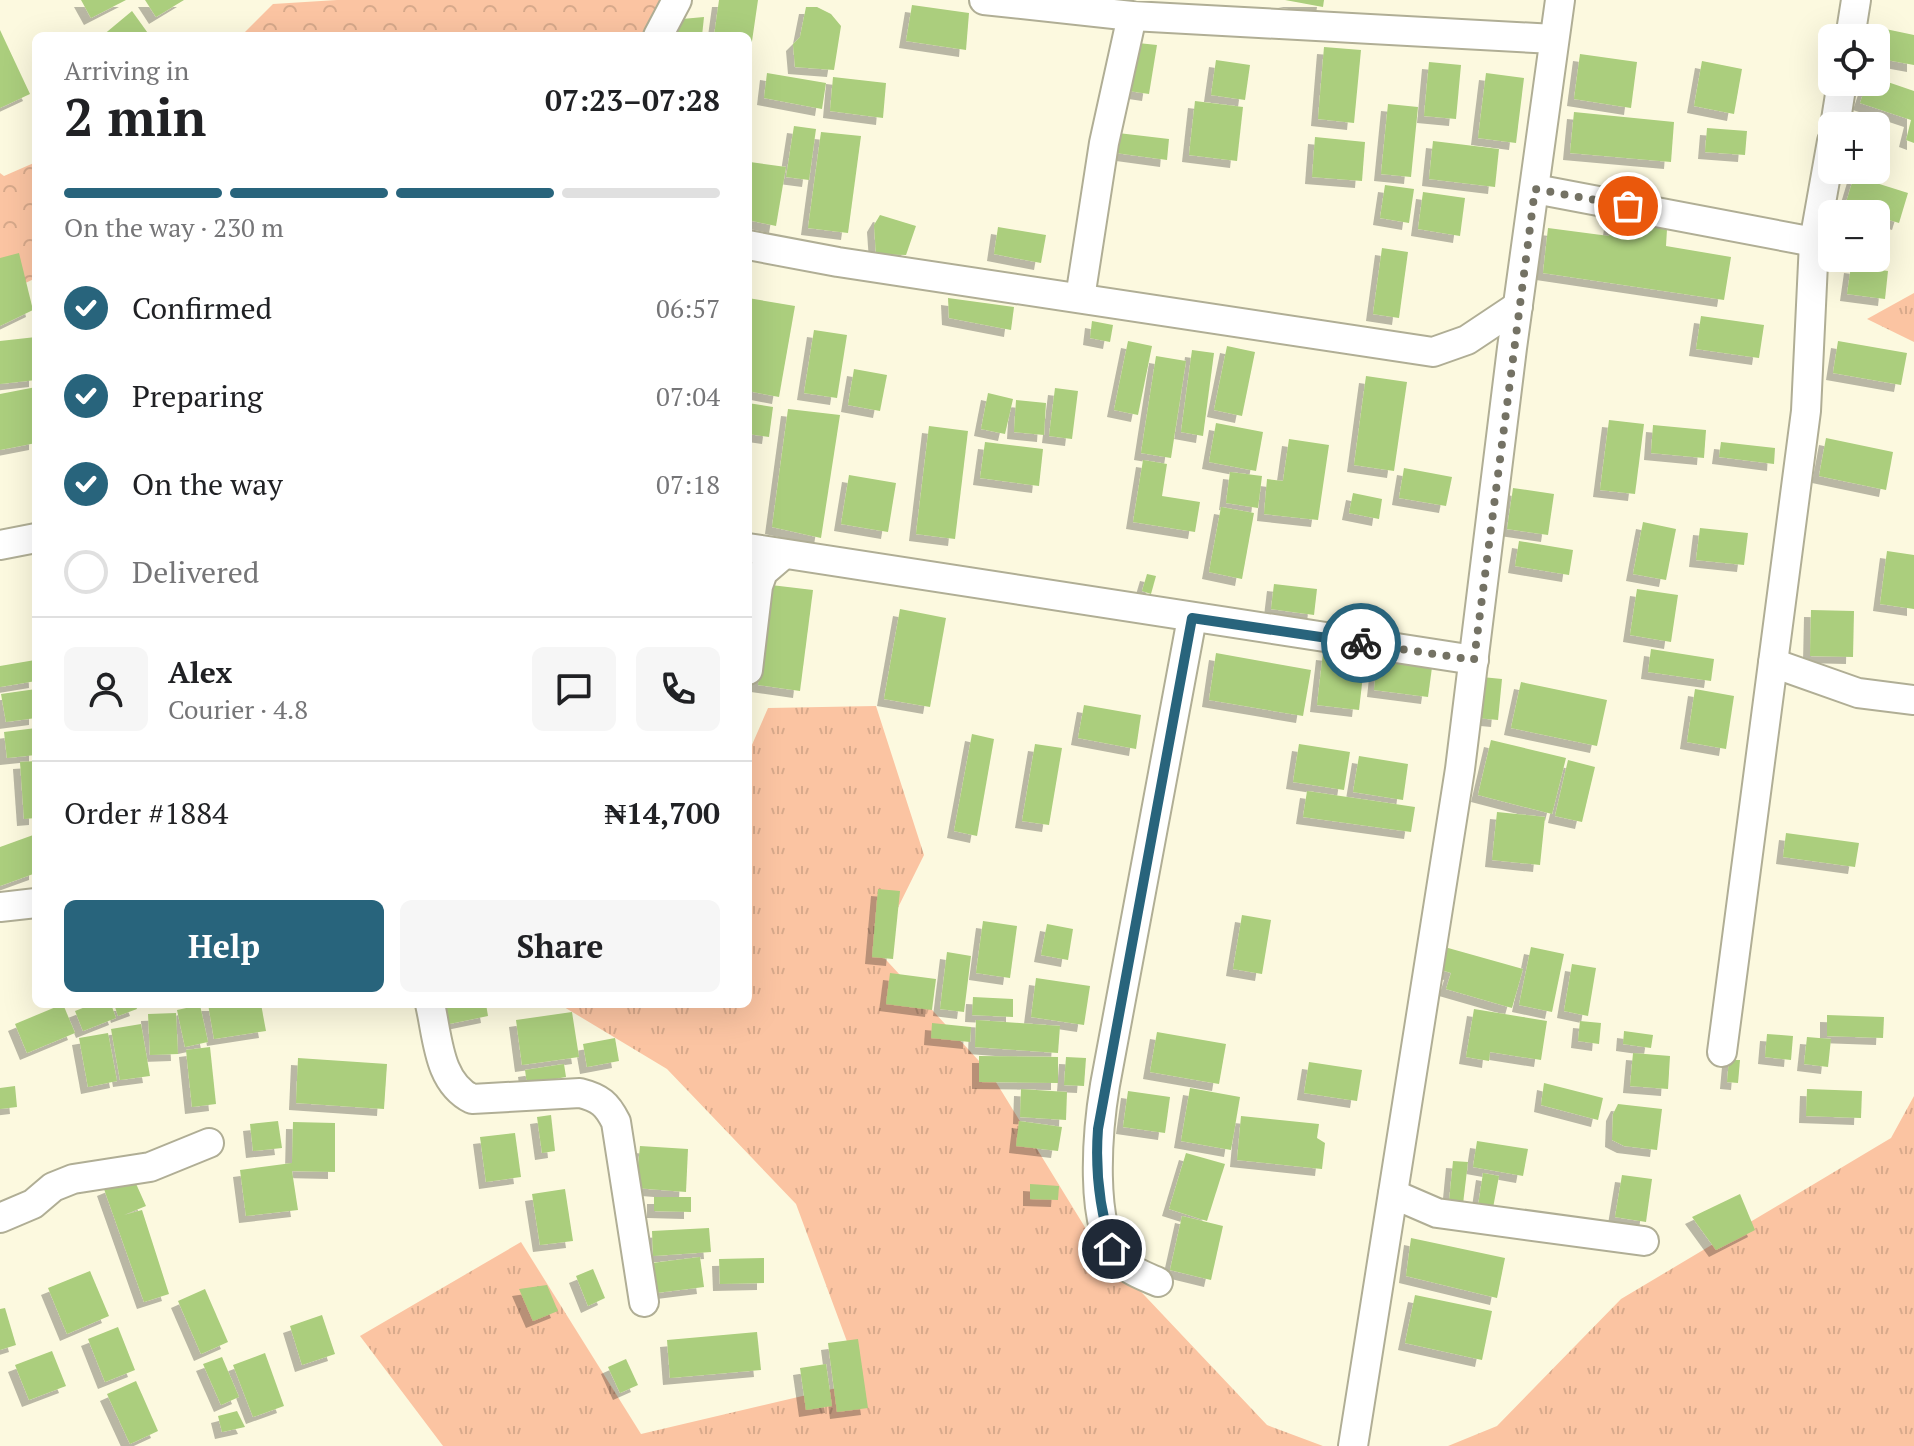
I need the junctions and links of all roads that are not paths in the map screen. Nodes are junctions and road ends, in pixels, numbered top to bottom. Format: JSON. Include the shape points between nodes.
{"nodes":[{"id":1,"x":677,"y":0,"type":"edge"},
{"id":2,"x":984,"y":0,"type":"edge"},
{"id":3,"x":1560,"y":0,"type":"edge"},
{"id":4,"x":1856,"y":0,"type":"edge"},
{"id":5,"x":1132,"y":16,"type":"junction"},
{"id":6,"x":1852,"y":24,"type":"edge"},
{"id":7,"x":660,"y":32,"type":"edge"},
{"id":8,"x":1554,"y":39,"type":"junction"},
{"id":9,"x":1824,"y":184,"type":"edge"},
{"id":10,"x":1535,"y":189,"type":"junction"},
{"id":11,"x":1814,"y":242,"type":"junction"},
{"id":12,"x":752,"y":246,"type":"edge"},
{"id":13,"x":1080,"y":298,"type":"junction"},
{"id":14,"x":1518,"y":306,"type":"junction"},
{"id":15,"x":32,"y":539,"type":"edge"},
{"id":16,"x":0,"y":545,"type":"edge"},
{"id":17,"x":752,"y":549,"type":"edge"},
{"id":18,"x":784,"y":554,"type":"junction"},
{"id":19,"x":1192,"y":618,"type":"junction"},
{"id":20,"x":752,"y":636,"type":"edge"},
{"id":21,"x":1474,"y":660,"type":"junction"},
{"id":22,"x":1773,"y":663,"type":"junction"},
{"id":23,"x":1914,"y":700,"type":"edge"},
{"id":24,"x":32,"y":903,"type":"edge"},
{"id":25,"x":0,"y":907,"type":"edge"},
{"id":26,"x":431,"y":1008,"type":"edge"},
{"id":27,"x":1722,"y":1052,"type":"dead end"},
{"id":28,"x":209,"y":1143,"type":"dead end"},
{"id":29,"x":1393,"y":1194,"type":"junction"},
{"id":30,"x":0,"y":1218,"type":"edge"},
{"id":31,"x":1644,"y":1241,"type":"dead end"},
{"id":32,"x":1158,"y":1282,"type":"dead end"},
{"id":33,"x":644,"y":1302,"type":"dead end"},
{"id":34,"x":1353,"y":1446,"type":"edge"}],
"edges":[{"from":1,"to":7,"type":"street"},
{"from":2,"to":5,"type":"street"},
{"from":3,"to":8,"type":"street"},
{"from":4,"to":6,"type":"street"},
{"from":5,"to":8,"type":"street"},
{"from":5,"to":13,"type":"street"},
{"from":8,"to":10,"type":"street"},
{"from":9,"to":11,"type":"street"},
{"from":10,"to":11,"type":"street"},
{"from":10,"to":14,"type":"street"},
{"from":11,"to":22,"type":"street","via":[[1806,411]]},
{"from":12,"to":13,"type":"street"},
{"from":13,"to":14,"type":"street","via":[[1433,352],[1467,340]]},
{"from":14,"to":21,"type":"street"},
{"from":15,"to":16,"type":"street"},
{"from":17,"to":18,"type":"street"},
{"from":18,"to":19,"type":"street"},
{"from":18,"to":20,"type":"street","via":[[763,572]]},
{"from":19,"to":21,"type":"street"},
{"from":19,"to":32,"type":"street","via":[[1096,1157],[1112,1249],[1132,1270]]},
{"from":21,"to":29,"type":"street"},
{"from":22,"to":23,"type":"street","via":[[1858,693]]},
{"from":22,"to":27,"type":"street"},
{"from":24,"to":25,"type":"street"},
{"from":26,"to":33,"type":"street","via":[[447,1079],[456,1091],[472,1099],[580,1093],[608,1106],[616,1122]]},
{"from":28,"to":30,"type":"street","via":[[150,1167],[73,1179]]},
{"from":29,"to":31,"type":"street","via":[[1437,1213]]},
{"from":29,"to":34,"type":"street"}]}
